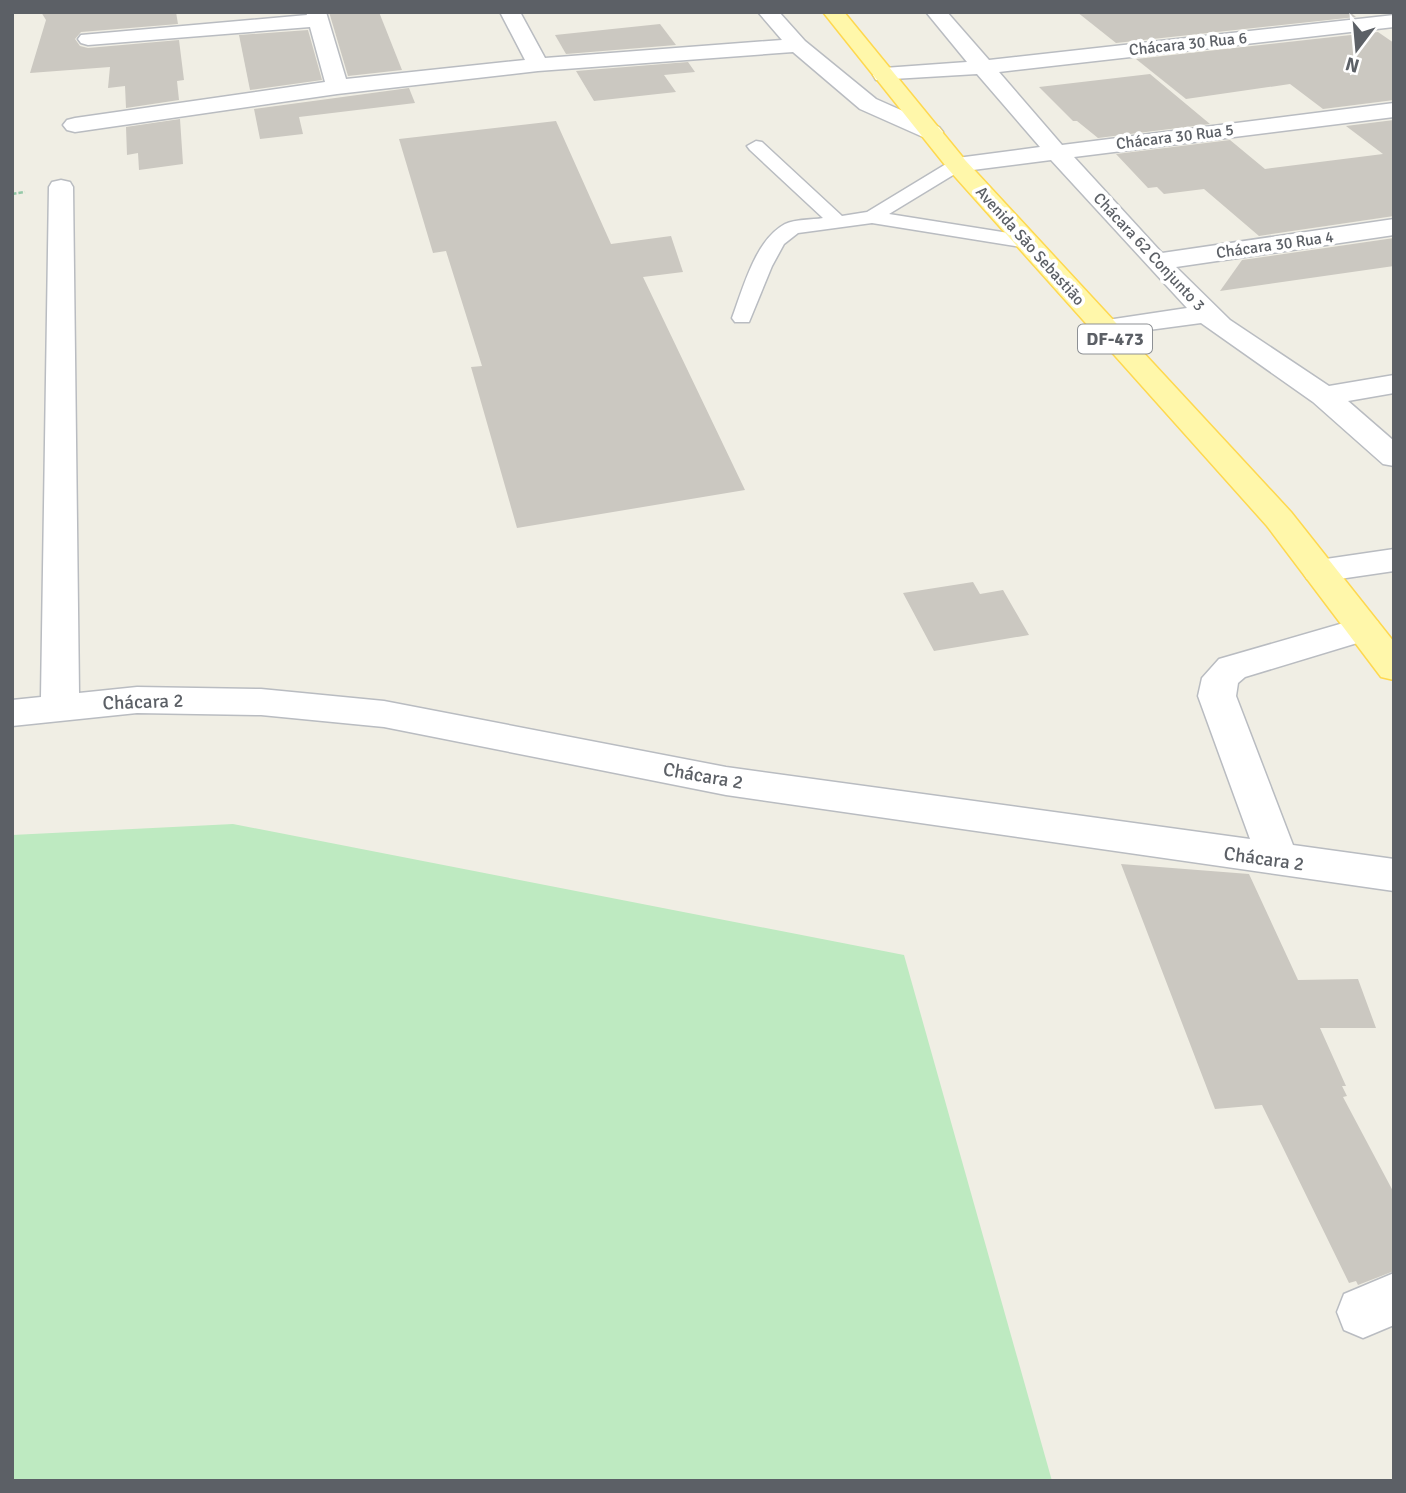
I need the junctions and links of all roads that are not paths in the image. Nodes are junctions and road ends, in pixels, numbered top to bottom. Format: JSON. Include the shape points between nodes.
{"nodes":[{"id":1,"x":510,"y":12,"type":"edge"},
{"id":2,"x":768,"y":12,"type":"edge"},
{"id":3,"x":833,"y":12,"type":"edge"},
{"id":4,"x":936,"y":12,"type":"edge"},
{"id":5,"x":317,"y":16,"type":"edge"},
{"id":6,"x":1394,"y":21,"type":"edge"},
{"id":7,"x":88,"y":39,"type":"dead end"},
{"id":8,"x":807,"y":52,"type":"junction"},
{"id":9,"x":538,"y":65,"type":"junction"},
{"id":10,"x":876,"y":65,"type":"junction"},
{"id":11,"x":983,"y":67,"type":"junction"},
{"id":12,"x":337,"y":87,"type":"junction"},
{"id":13,"x":1394,"y":110,"type":"edge"},
{"id":14,"x":75,"y":125,"type":"dead end"},
{"id":15,"x":931,"y":132,"type":"junction"},
{"id":16,"x":756,"y":146,"type":"dead end"},
{"id":17,"x":1056,"y":152,"type":"junction"},
{"id":18,"x":957,"y":165,"type":"junction"},
{"id":19,"x":61,"y":187,"type":"dead end"},
{"id":20,"x":873,"y":217,"type":"junction"},
{"id":21,"x":838,"y":222,"type":"junction"},
{"id":22,"x":1394,"y":227,"type":"edge"},
{"id":23,"x":1027,"y":242,"type":"junction"},
{"id":24,"x":1156,"y":262,"type":"junction"},
{"id":25,"x":1208,"y":314,"type":"junction"},
{"id":26,"x":742,"y":318,"type":"dead end"},
{"id":27,"x":1104,"y":328,"type":"junction"},
{"id":28,"x":1394,"y":384,"type":"edge"},
{"id":29,"x":1324,"y":396,"type":"junction"},
{"id":30,"x":1394,"y":457,"type":"edge"},
{"id":31,"x":1394,"y":561,"type":"edge"},
{"id":32,"x":1319,"y":571,"type":"junction"},
{"id":33,"x":1364,"y":629,"type":"junction"},
{"id":34,"x":1394,"y":668,"type":"edge"},
{"id":35,"x":60,"y":708,"type":"junction"},
{"id":36,"x":12,"y":713,"type":"edge"},
{"id":37,"x":1279,"y":861,"type":"junction"},
{"id":38,"x":1394,"y":875,"type":"edge"}],
"edges":[{"from":1,"to":9,"type":"street"},
{"from":2,"to":8,"type":"street"},
{"from":3,"to":10,"type":"main road","name":"Avenida São Sebastião","number":"DF-473"},
{"from":4,"to":11,"type":"street","name":"Chácara 62 Conjunto 3"},
{"from":5,"to":7,"type":"street"},
{"from":5,"to":12,"type":"street"},
{"from":6,"to":11,"type":"street","name":"Chácara 30 Rua 6"},
{"from":8,"to":9,"type":"street","name":"Chácara 30 Rua 6"},
{"from":8,"to":10,"type":"street","name":"Chácara 30 Rua 6"},
{"from":8,"to":15,"type":"street","via":[[868,104]]},
{"from":9,"to":12,"type":"street","name":"Chácara 30 Rua 6"},
{"from":10,"to":11,"type":"street","name":"Chácara 30 Rua 6"},
{"from":10,"to":15,"type":"main road","name":"Avenida São Sebastião","number":"DF-473"},
{"from":11,"to":17,"type":"street","name":"Chácara 62 Conjunto 3"},
{"from":12,"to":14,"type":"street","name":"Chácara 30 Rua 6"},
{"from":13,"to":17,"type":"street","name":"Chácara 30 Rua 5"},
{"from":15,"to":18,"type":"main road","name":"Avenida São Sebastião","number":"DF-473"},
{"from":16,"to":21,"type":"lane"},
{"from":17,"to":18,"type":"street","name":"Chácara 30 Rua 5"},
{"from":17,"to":24,"type":"street","name":"Chácara 62 Conjunto 3"},
{"from":18,"to":20,"type":"lane"},
{"from":18,"to":23,"type":"main road","name":"Avenida São Sebastião","number":"DF-473"},
{"from":19,"to":35,"type":"street"},
{"from":20,"to":21,"type":"lane"},
{"from":20,"to":23,"type":"lane"},
{"from":21,"to":26,"type":"lane","via":[[792,228],[777,241]]},
{"from":22,"to":24,"type":"street","name":"Chácara 30 Rua 4"},
{"from":23,"to":27,"type":"main road","name":"Avenida São Sebastião","number":"DF-473"},
{"from":24,"to":25,"type":"street","name":"Chácara 62 Conjunto 3"},
{"from":25,"to":27,"type":"street"},
{"from":25,"to":29,"type":"street","name":"Chácara 62 Conjunto 3"},
{"from":27,"to":32,"type":"main road","name":"Avenida São Sebastião","number":"DF-473","via":[[1279,519]]},
{"from":28,"to":29,"type":"street"},
{"from":29,"to":30,"type":"street","name":"Chácara 62 Conjunto 3"},
{"from":31,"to":32,"type":"street"},
{"from":32,"to":33,"type":"main road","name":"Avenida São Sebastião","number":"DF-473"},
{"from":33,"to":34,"type":"main road","name":"Avenida São Sebastião","number":"DF-473"},
{"from":33,"to":37,"type":"street","via":[[1232,668],[1220,678],[1217,696]]},
{"from":35,"to":36,"type":"street","name":"Chácara 2"},
{"from":35,"to":37,"type":"street","name":"Chácara 2","via":[[137,699],[261,702],[384,714],[726,781]]},
{"from":37,"to":38,"type":"street","name":"Chácara 2"}]}
